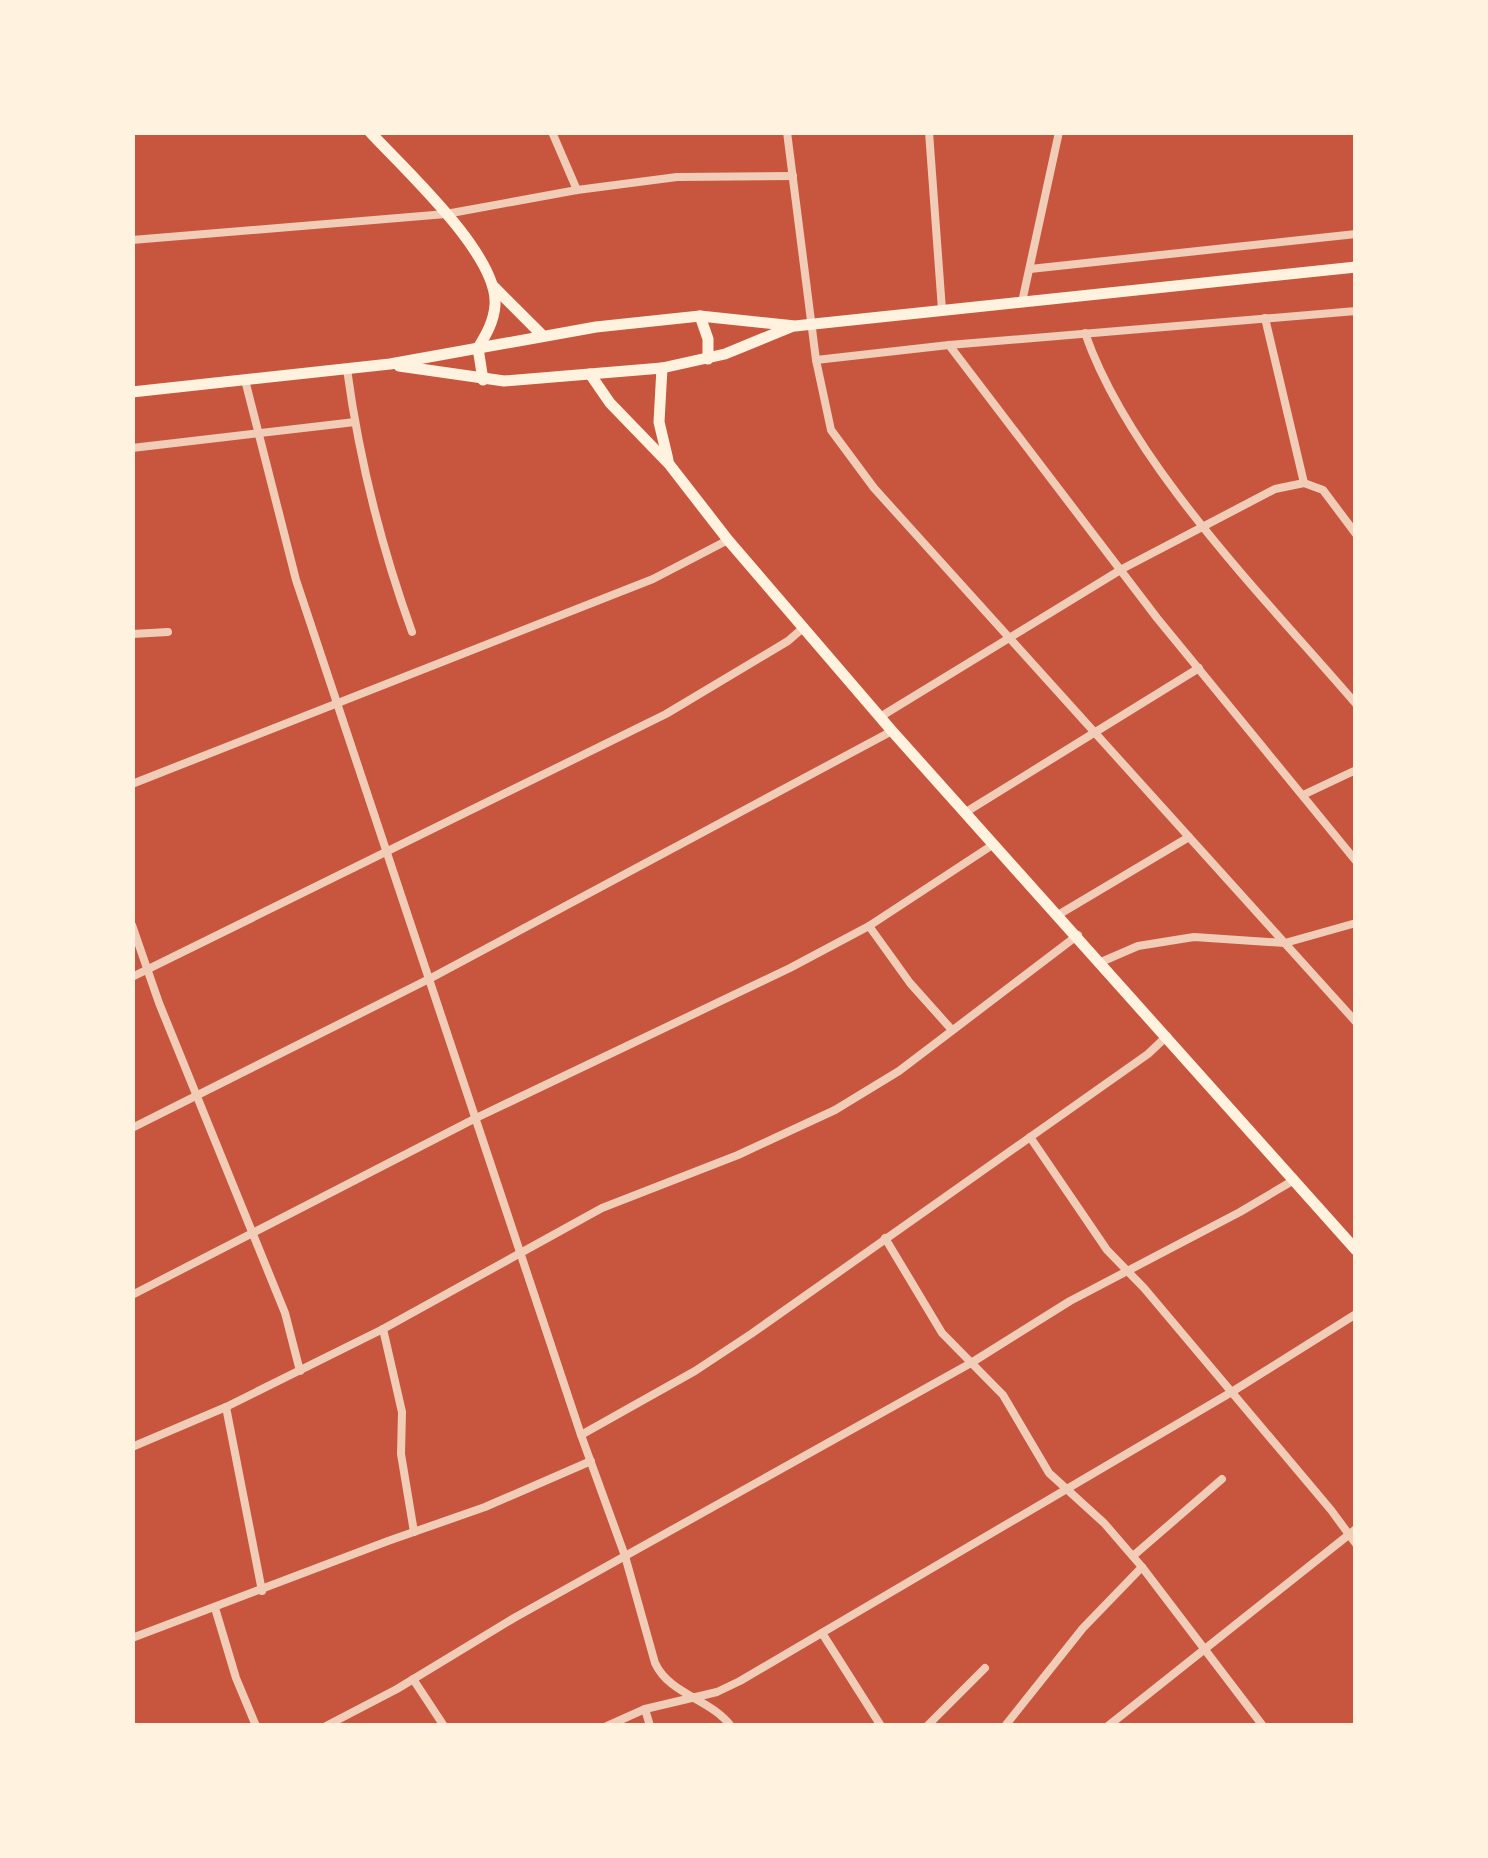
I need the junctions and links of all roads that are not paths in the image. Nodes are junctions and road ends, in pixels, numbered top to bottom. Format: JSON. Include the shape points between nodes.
{"nodes":[{"id":1,"x":370,"y":132,"type":"edge"},
{"id":2,"x":552,"y":132,"type":"edge"},
{"id":3,"x":787,"y":132,"type":"edge"},
{"id":4,"x":929,"y":132,"type":"edge"},
{"id":5,"x":1059,"y":132,"type":"edge"},
{"id":6,"x":793,"y":176,"type":"junction"},
{"id":7,"x":577,"y":190,"type":"junction"},
{"id":8,"x":446,"y":214,"type":"junction"},
{"id":9,"x":1356,"y":234,"type":"edge"},
{"id":10,"x":132,"y":240,"type":"edge"},
{"id":11,"x":1356,"y":267,"type":"edge"},
{"id":12,"x":1030,"y":269,"type":"junction"},
{"id":13,"x":490,"y":283,"type":"junction"},
{"id":14,"x":1022,"y":302,"type":"junction"},
{"id":15,"x":942,"y":310,"type":"junction"},
{"id":16,"x":1356,"y":311,"type":"edge"},
{"id":17,"x":700,"y":316,"type":"junction"},
{"id":18,"x":1265,"y":318,"type":"junction"},
{"id":19,"x":812,"y":324,"type":"junction"},
{"id":20,"x":795,"y":326,"type":"junction"},
{"id":21,"x":1085,"y":333,"type":"junction"},
{"id":22,"x":541,"y":334,"type":"junction"},
{"id":23,"x":950,"y":345,"type":"junction"},
{"id":24,"x":478,"y":348,"type":"junction"},
{"id":25,"x":708,"y":358,"type":"junction"},
{"id":26,"x":816,"y":360,"type":"junction"},
{"id":27,"x":390,"y":364,"type":"junction"},
{"id":28,"x":348,"y":368,"type":"junction"},
{"id":29,"x":662,"y":368,"type":"junction"},
{"id":30,"x":590,"y":374,"type":"junction"},
{"id":31,"x":246,"y":380,"type":"junction"},
{"id":32,"x":483,"y":380,"type":"junction"},
{"id":33,"x":132,"y":392,"type":"edge"},
{"id":34,"x":354,"y":422,"type":"junction"},
{"id":35,"x":258,"y":434,"type":"junction"},
{"id":36,"x":132,"y":448,"type":"edge"},
{"id":37,"x":669,"y":464,"type":"junction"},
{"id":38,"x":1304,"y":483,"type":"junction"},
{"id":39,"x":1203,"y":525,"type":"junction"},
{"id":40,"x":1356,"y":534,"type":"edge"},
{"id":41,"x":728,"y":540,"type":"junction"},
{"id":42,"x":1122,"y":570,"type":"junction"},
{"id":43,"x":804,"y":628,"type":"junction"},
{"id":44,"x":168,"y":632,"type":"dead end"},
{"id":45,"x":412,"y":632,"type":"dead end"},
{"id":46,"x":132,"y":634,"type":"edge"},
{"id":47,"x":1008,"y":638,"type":"junction"},
{"id":48,"x":1198,"y":668,"type":"junction"},
{"id":49,"x":1356,"y":704,"type":"edge"},
{"id":50,"x":337,"y":705,"type":"junction"},
{"id":51,"x":880,"y":717,"type":"junction"},
{"id":52,"x":892,"y":731,"type":"junction"},
{"id":53,"x":1094,"y":731,"type":"junction"},
{"id":54,"x":1356,"y":770,"type":"edge"},
{"id":55,"x":132,"y":784,"type":"edge"},
{"id":56,"x":1303,"y":795,"type":"junction"},
{"id":57,"x":966,"y":812,"type":"junction"},
{"id":58,"x":1189,"y":837,"type":"junction"},
{"id":59,"x":994,"y":844,"type":"junction"},
{"id":60,"x":386,"y":849,"type":"junction"},
{"id":61,"x":1356,"y":861,"type":"edge"},
{"id":62,"x":1058,"y":915,"type":"junction"},
{"id":63,"x":1356,"y":924,"type":"edge"},
{"id":64,"x":132,"y":925,"type":"edge"},
{"id":65,"x":868,"y":926,"type":"junction"},
{"id":66,"x":1078,"y":936,"type":"junction"},
{"id":67,"x":1285,"y":943,"type":"junction"},
{"id":68,"x":1102,"y":962,"type":"junction"},
{"id":69,"x":148,"y":971,"type":"junction"},
{"id":70,"x":132,"y":977,"type":"edge"},
{"id":71,"x":431,"y":978,"type":"junction"},
{"id":72,"x":1356,"y":1022,"type":"edge"},
{"id":73,"x":952,"y":1030,"type":"junction"},
{"id":74,"x":1167,"y":1036,"type":"junction"},
{"id":75,"x":197,"y":1096,"type":"junction"},
{"id":76,"x":476,"y":1118,"type":"junction"},
{"id":77,"x":132,"y":1128,"type":"edge"},
{"id":78,"x":1030,"y":1137,"type":"junction"},
{"id":79,"x":1294,"y":1180,"type":"junction"},
{"id":80,"x":252,"y":1233,"type":"junction"},
{"id":81,"x":885,"y":1238,"type":"junction"},
{"id":82,"x":1356,"y":1250,"type":"edge"},
{"id":83,"x":520,"y":1254,"type":"junction"},
{"id":84,"x":1126,"y":1270,"type":"junction"},
{"id":85,"x":132,"y":1295,"type":"edge"},
{"id":86,"x":1356,"y":1314,"type":"edge"},
{"id":87,"x":383,"y":1329,"type":"junction"},
{"id":88,"x":971,"y":1363,"type":"junction"},
{"id":89,"x":300,"y":1371,"type":"junction"},
{"id":90,"x":1230,"y":1393,"type":"junction"},
{"id":91,"x":226,"y":1406,"type":"junction"},
{"id":92,"x":580,"y":1435,"type":"junction"},
{"id":93,"x":132,"y":1447,"type":"edge"},
{"id":94,"x":591,"y":1461,"type":"junction"},
{"id":95,"x":1222,"y":1479,"type":"dead end"},
{"id":96,"x":1066,"y":1489,"type":"junction"},
{"id":97,"x":414,"y":1532,"type":"junction"},
{"id":98,"x":1352,"y":1532,"type":"edge"},
{"id":99,"x":1356,"y":1544,"type":"edge"},
{"id":100,"x":625,"y":1556,"type":"junction"},
{"id":101,"x":1133,"y":1556,"type":"junction"},
{"id":102,"x":1142,"y":1566,"type":"junction"},
{"id":103,"x":262,"y":1591,"type":"junction"},
{"id":104,"x":215,"y":1608,"type":"junction"},
{"id":105,"x":822,"y":1633,"type":"junction"},
{"id":106,"x":132,"y":1638,"type":"edge"},
{"id":107,"x":1204,"y":1649,"type":"junction"},
{"id":108,"x":984,"y":1668,"type":"dead end"},
{"id":109,"x":413,"y":1679,"type":"junction"},
{"id":110,"x":696,"y":1697,"type":"junction"},
{"id":111,"x":644,"y":1709,"type":"junction"},
{"id":112,"x":256,"y":1726,"type":"edge"},
{"id":113,"x":326,"y":1726,"type":"edge"},
{"id":114,"x":444,"y":1726,"type":"edge"},
{"id":115,"x":607,"y":1726,"type":"edge"},
{"id":116,"x":650,"y":1726,"type":"edge"},
{"id":117,"x":731,"y":1726,"type":"edge"},
{"id":118,"x":881,"y":1726,"type":"edge"},
{"id":119,"x":927,"y":1726,"type":"edge"},
{"id":120,"x":1005,"y":1726,"type":"edge"},
{"id":121,"x":1108,"y":1726,"type":"edge"},
{"id":122,"x":1263,"y":1726,"type":"edge"}],
"edges":[{"from":1,"to":8,"type":"main road"},
{"from":2,"to":7,"type":"street"},
{"from":3,"to":6,"type":"street"},
{"from":4,"to":15,"type":"street"},
{"from":5,"to":12,"type":"street"},
{"from":6,"to":7,"type":"street","via":[[677,177]]},
{"from":6,"to":19,"type":"street"},
{"from":7,"to":8,"type":"street"},
{"from":8,"to":10,"type":"street"},
{"from":8,"to":13,"type":"main road"},
{"from":9,"to":12,"type":"street"},
{"from":11,"to":14,"type":"main road"},
{"from":12,"to":14,"type":"street"},
{"from":13,"to":22,"type":"main road"},
{"from":13,"to":24,"type":"main road","via":[[495,305]]},
{"from":14,"to":15,"type":"main road"},
{"from":15,"to":19,"type":"main road"},
{"from":16,"to":18,"type":"street"},
{"from":17,"to":20,"type":"main road"},
{"from":17,"to":22,"type":"main road"},
{"from":17,"to":25,"type":"main road"},
{"from":18,"to":21,"type":"street"},
{"from":18,"to":38,"type":"street"},
{"from":19,"to":20,"type":"main road"},
{"from":19,"to":26,"type":"street"},
{"from":20,"to":25,"type":"main road"},
{"from":21,"to":23,"type":"street"},
{"from":21,"to":39,"type":"street","via":[[1137,436]]},
{"from":22,"to":24,"type":"main road"},
{"from":23,"to":26,"type":"street"},
{"from":23,"to":42,"type":"street"},
{"from":24,"to":27,"type":"main road"},
{"from":24,"to":32,"type":"main road"},
{"from":25,"to":29,"type":"main road"},
{"from":26,"to":47,"type":"street","via":[[831,430]]},
{"from":27,"to":28,"type":"main road"},
{"from":27,"to":32,"type":"main road"},
{"from":28,"to":31,"type":"main road"},
{"from":28,"to":34,"type":"street"},
{"from":29,"to":30,"type":"main road"},
{"from":29,"to":37,"type":"main road","via":[[659,422]]},
{"from":30,"to":32,"type":"main road"},
{"from":30,"to":37,"type":"main road"},
{"from":31,"to":33,"type":"main road"},
{"from":31,"to":35,"type":"street"},
{"from":34,"to":35,"type":"street"},
{"from":34,"to":45,"type":"street","via":[[385,557]]},
{"from":35,"to":36,"type":"street"},
{"from":35,"to":50,"type":"street"},
{"from":37,"to":41,"type":"main road"},
{"from":38,"to":39,"type":"street","via":[[1275,489]]},
{"from":38,"to":40,"type":"street","via":[[1323,490]]},
{"from":39,"to":42,"type":"street"},
{"from":39,"to":49,"type":"street"},
{"from":41,"to":43,"type":"main road"},
{"from":41,"to":50,"type":"street","via":[[652,578]]},
{"from":42,"to":47,"type":"street"},
{"from":42,"to":48,"type":"street"},
{"from":43,"to":51,"type":"main road"},
{"from":43,"to":60,"type":"street","via":[[666,714]]},
{"from":44,"to":46,"type":"street"},
{"from":47,"to":51,"type":"street"},
{"from":47,"to":53,"type":"street"},
{"from":48,"to":53,"type":"street"},
{"from":48,"to":56,"type":"street"},
{"from":50,"to":55,"type":"street"},
{"from":50,"to":60,"type":"street"},
{"from":51,"to":52,"type":"main road"},
{"from":52,"to":57,"type":"main road"},
{"from":52,"to":71,"type":"street"},
{"from":53,"to":57,"type":"street"},
{"from":53,"to":58,"type":"street"},
{"from":54,"to":56,"type":"street"},
{"from":56,"to":61,"type":"street"},
{"from":57,"to":59,"type":"main road"},
{"from":58,"to":62,"type":"street"},
{"from":58,"to":67,"type":"street"},
{"from":59,"to":62,"type":"main road"},
{"from":59,"to":65,"type":"street"},
{"from":60,"to":69,"type":"street"},
{"from":60,"to":71,"type":"street"},
{"from":62,"to":66,"type":"main road"},
{"from":63,"to":67,"type":"street"},
{"from":64,"to":69,"type":"street"},
{"from":65,"to":73,"type":"street"},
{"from":65,"to":76,"type":"street"},
{"from":66,"to":68,"type":"main road"},
{"from":66,"to":73,"type":"street"},
{"from":67,"to":68,"type":"street","via":[[1194,938],[1138,946]]},
{"from":67,"to":72,"type":"street"},
{"from":68,"to":74,"type":"main road"},
{"from":69,"to":70,"type":"street"},
{"from":69,"to":75,"type":"street"},
{"from":71,"to":75,"type":"street"},
{"from":71,"to":76,"type":"street"},
{"from":73,"to":83,"type":"street","via":[[834,1110],[602,1208]]},
{"from":74,"to":78,"type":"street"},
{"from":74,"to":79,"type":"main road"},
{"from":75,"to":77,"type":"street"},
{"from":75,"to":80,"type":"street"},
{"from":76,"to":80,"type":"street"},
{"from":76,"to":83,"type":"street"},
{"from":78,"to":81,"type":"street"},
{"from":78,"to":84,"type":"street"},
{"from":79,"to":82,"type":"main road"},
{"from":79,"to":84,"type":"street"},
{"from":80,"to":85,"type":"street"},
{"from":80,"to":89,"type":"street"},
{"from":81,"to":88,"type":"street","via":[[942,1333]]},
{"from":81,"to":92,"type":"street","via":[[695,1371]]},
{"from":83,"to":87,"type":"street"},
{"from":83,"to":92,"type":"street"},
{"from":84,"to":88,"type":"street"},
{"from":84,"to":90,"type":"street"},
{"from":86,"to":90,"type":"street"},
{"from":87,"to":89,"type":"street"},
{"from":87,"to":97,"type":"street","via":[[402,1412],[400,1454]]},
{"from":88,"to":96,"type":"street","via":[[1003,1396]]},
{"from":88,"to":100,"type":"street"},
{"from":89,"to":91,"type":"street"},
{"from":90,"to":96,"type":"street"},
{"from":90,"to":98,"type":"street"},
{"from":91,"to":93,"type":"street"},
{"from":91,"to":103,"type":"street"},
{"from":92,"to":94,"type":"street"},
{"from":94,"to":97,"type":"street"},
{"from":94,"to":100,"type":"street"},
{"from":95,"to":101,"type":"street"},
{"from":96,"to":101,"type":"street"},
{"from":96,"to":105,"type":"street"},
{"from":97,"to":103,"type":"street"},
{"from":98,"to":99,"type":"street"},
{"from":98,"to":107,"type":"street"},
{"from":100,"to":109,"type":"street"},
{"from":100,"to":110,"type":"street","via":[[662,1676]]},
{"from":101,"to":102,"type":"street"},
{"from":102,"to":107,"type":"street"},
{"from":102,"to":120,"type":"street"},
{"from":103,"to":104,"type":"street"},
{"from":104,"to":106,"type":"street"},
{"from":104,"to":112,"type":"street"},
{"from":105,"to":110,"type":"street","via":[[728,1688]]},
{"from":105,"to":118,"type":"street"},
{"from":107,"to":121,"type":"street"},
{"from":107,"to":122,"type":"street"},
{"from":108,"to":119,"type":"street"},
{"from":109,"to":113,"type":"street"},
{"from":109,"to":114,"type":"street"},
{"from":110,"to":111,"type":"street"},
{"from":110,"to":117,"type":"street"},
{"from":111,"to":115,"type":"street"},
{"from":111,"to":116,"type":"street"}]}
